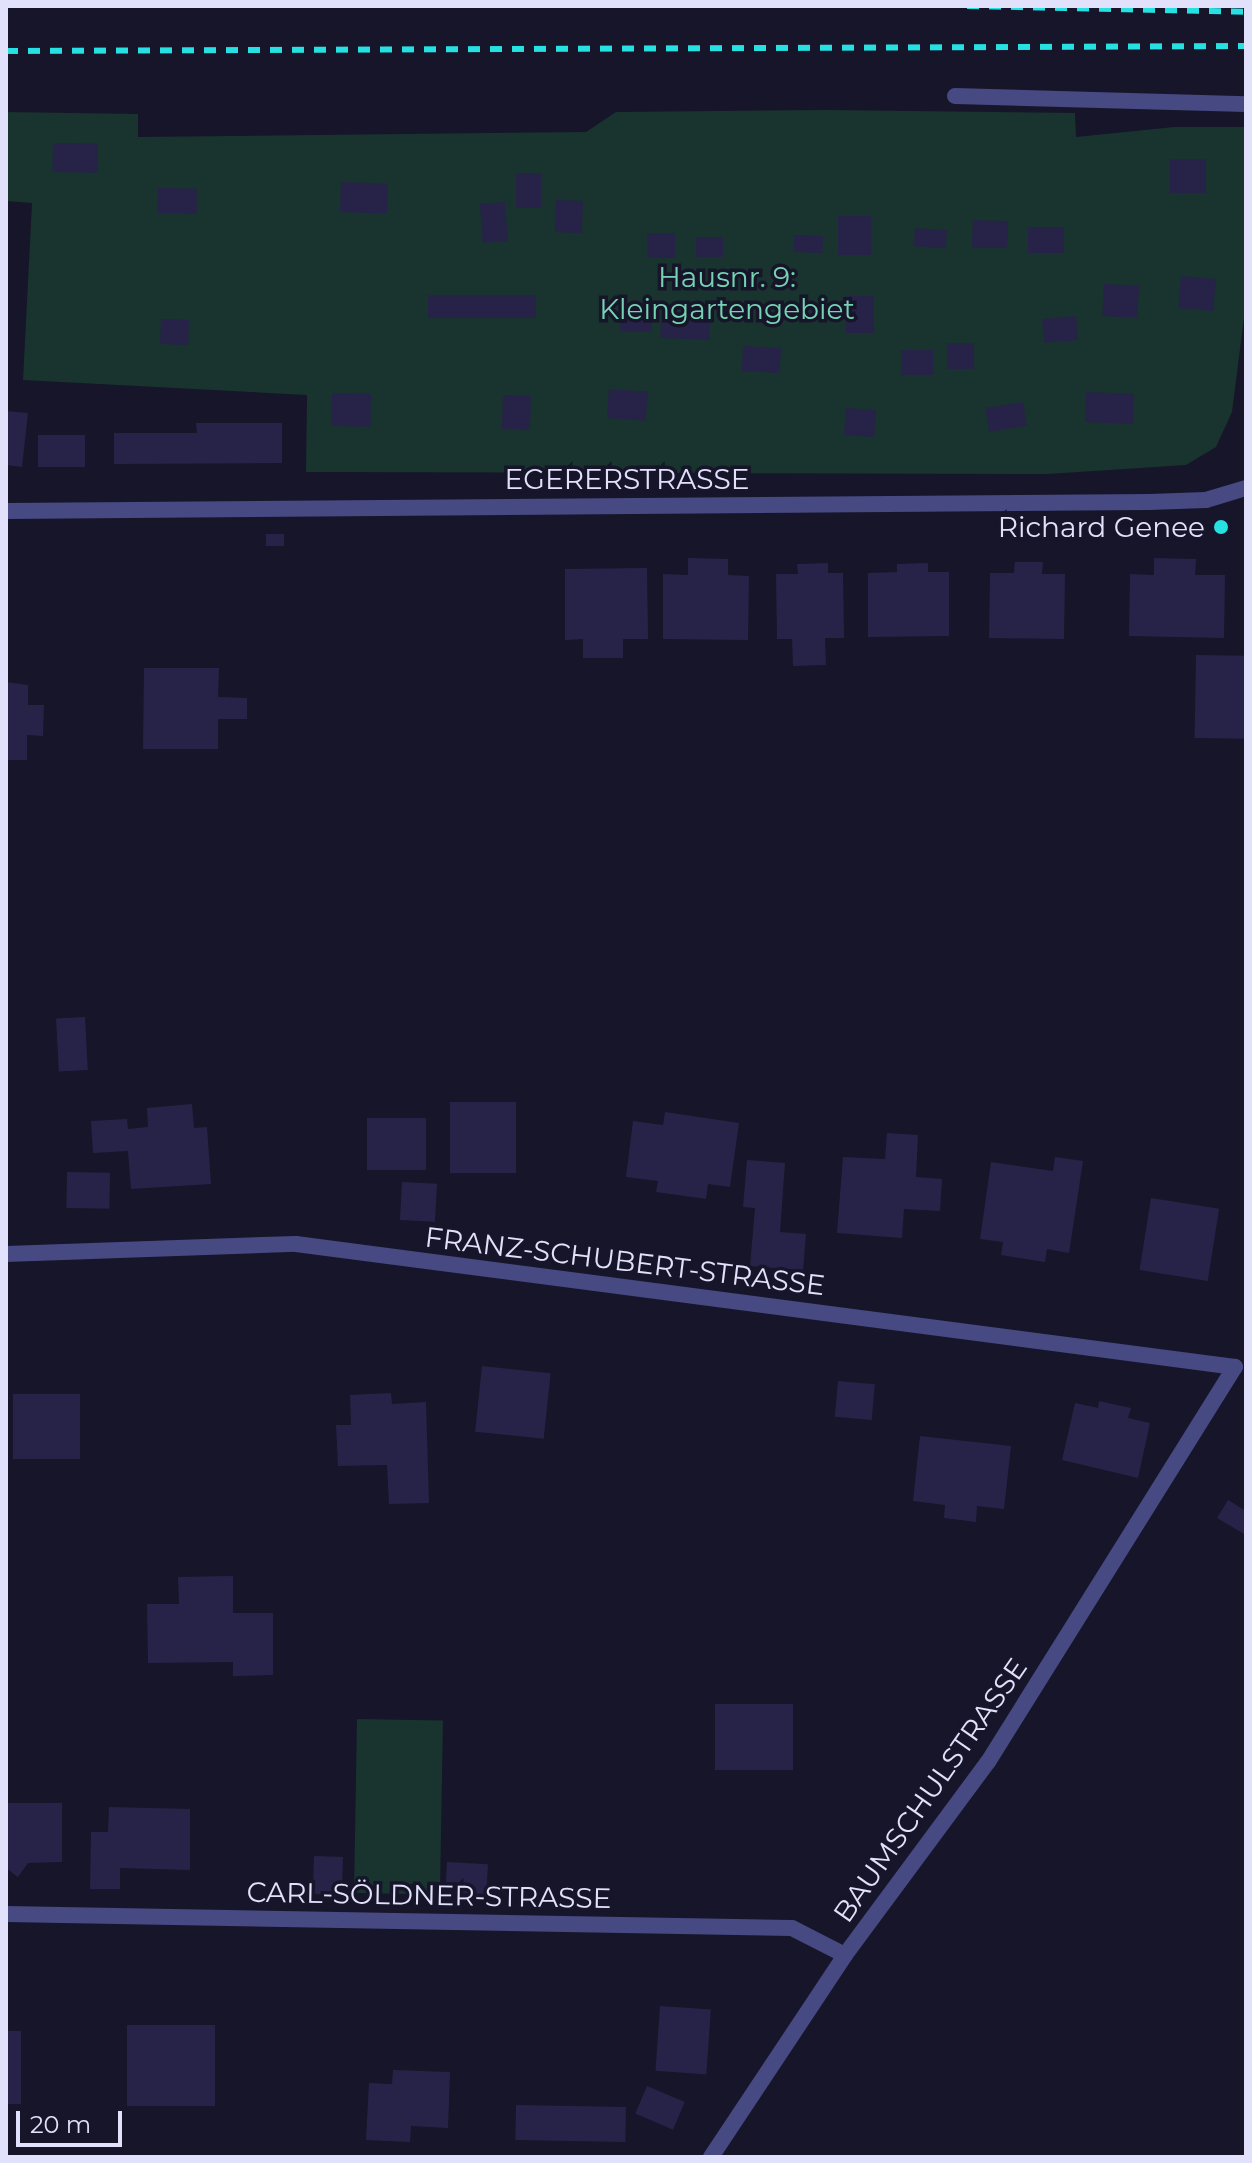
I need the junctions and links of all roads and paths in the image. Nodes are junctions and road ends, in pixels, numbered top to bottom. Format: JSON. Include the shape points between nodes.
{"nodes":[{"id":1,"x":955,"y":96,"type":"dead end"},
{"id":2,"x":1246,"y":104,"type":"edge"},
{"id":3,"x":1246,"y":488,"type":"edge"},
{"id":4,"x":6,"y":511,"type":"edge"},
{"id":5,"x":6,"y":1254,"type":"edge"},
{"id":6,"x":1240,"y":1364,"type":"edge"},
{"id":7,"x":6,"y":1914,"type":"edge"},
{"id":8,"x":845,"y":1955,"type":"junction"},
{"id":9,"x":711,"y":2157,"type":"edge"}],
"edges":[{"from":1,"to":2,"type":"street"},
{"from":3,"to":4,"type":"street","name":"EGERERSTRASSE","via":[[1206,500],[1149,502]]},
{"from":5,"to":6,"type":"street","name":"FRANZ-SCHUBERT-STRASSE","via":[[296,1244]]},
{"from":6,"to":8,"type":"street","name":"BAUMSCHULSTRASSE","via":[[988,1762]]},
{"from":7,"to":8,"type":"street","name":"CARL-SÖLDNER-STRASSE","via":[[792,1928]]},
{"from":8,"to":9,"type":"street","name":"BAUMSCHULSTRASSE"}]}
